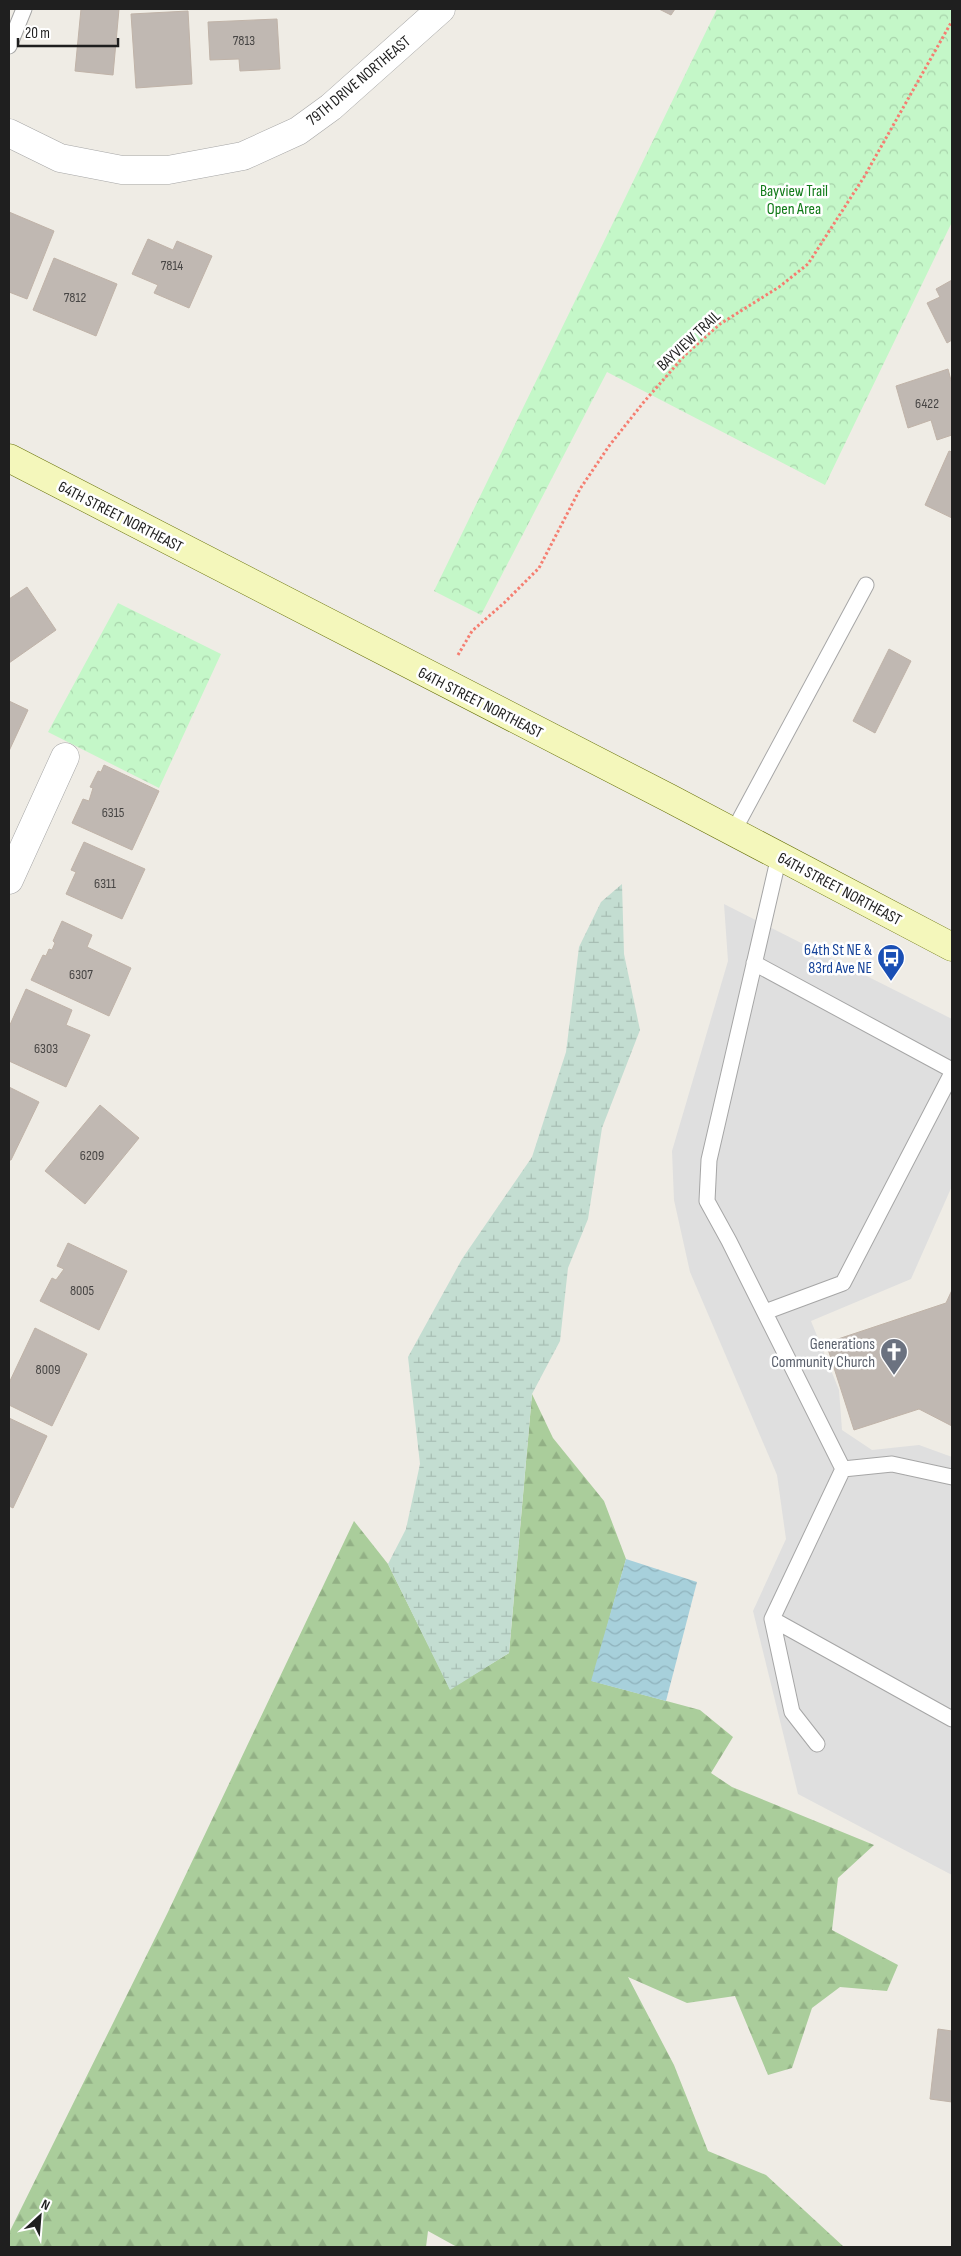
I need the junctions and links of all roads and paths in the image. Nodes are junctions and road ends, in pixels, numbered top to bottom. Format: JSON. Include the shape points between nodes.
{"nodes":[{"id":1,"x":24,"y":9,"type":"edge"},
{"id":2,"x":440,"y":9,"type":"edge"},
{"id":3,"x":952,"y":21,"type":"edge"},
{"id":4,"x":9,"y":46,"type":"edge"},
{"id":5,"x":9,"y":133,"type":"edge"},
{"id":6,"x":9,"y":458,"type":"edge"},
{"id":7,"x":866,"y":585,"type":"dead end"},
{"id":8,"x":443,"y":682,"type":"junction"},
{"id":9,"x":65,"y":757,"type":"dead end"},
{"id":10,"x":733,"y":832,"type":"junction"},
{"id":11,"x":779,"y":856,"type":"junction"},
{"id":12,"x":9,"y":880,"type":"edge"},
{"id":13,"x":952,"y":947,"type":"edge"},
{"id":14,"x":754,"y":964,"type":"junction"},
{"id":15,"x":952,"y":1072,"type":"edge"},
{"id":16,"x":765,"y":1312,"type":"junction"},
{"id":17,"x":843,"y":1469,"type":"junction"},
{"id":18,"x":952,"y":1477,"type":"edge"},
{"id":19,"x":772,"y":1619,"type":"junction"},
{"id":20,"x":952,"y":1719,"type":"edge"},
{"id":21,"x":817,"y":1744,"type":"dead end"}],
"edges":[{"from":1,"to":4,"type":"lane"},
{"from":2,"to":5,"type":"street","name":"79TH DRIVE NORTHEAST","via":[[331,107],[298,131],[243,156],[168,170],[122,170],[60,158]]},
{"from":3,"to":8,"type":"path","name":"BAYVIEW TRAIL","via":[[864,177],[808,264],[779,287],[720,324],[685,355],[643,403],[580,489],[539,568],[472,631]]},
{"from":6,"to":8,"type":"main road","name":"64TH STREET NORTHEAST"},
{"from":7,"to":10,"type":"lane"},
{"from":8,"to":10,"type":"main road","name":"64TH STREET NORTHEAST"},
{"from":9,"to":12,"type":"street"},
{"from":10,"to":11,"type":"main road","name":"64TH STREET NORTHEAST"},
{"from":11,"to":13,"type":"main road","name":"64TH STREET NORTHEAST"},
{"from":11,"to":14,"type":"lane"},
{"from":14,"to":15,"type":"lane"},
{"from":14,"to":16,"type":"lane","via":[[709,1160],[707,1201]]},
{"from":15,"to":16,"type":"lane","via":[[843,1283]]},
{"from":16,"to":17,"type":"lane"},
{"from":17,"to":18,"type":"lane","via":[[892,1464]]},
{"from":17,"to":19,"type":"lane"},
{"from":19,"to":20,"type":"lane"},
{"from":19,"to":21,"type":"lane","via":[[792,1712]]}]}
